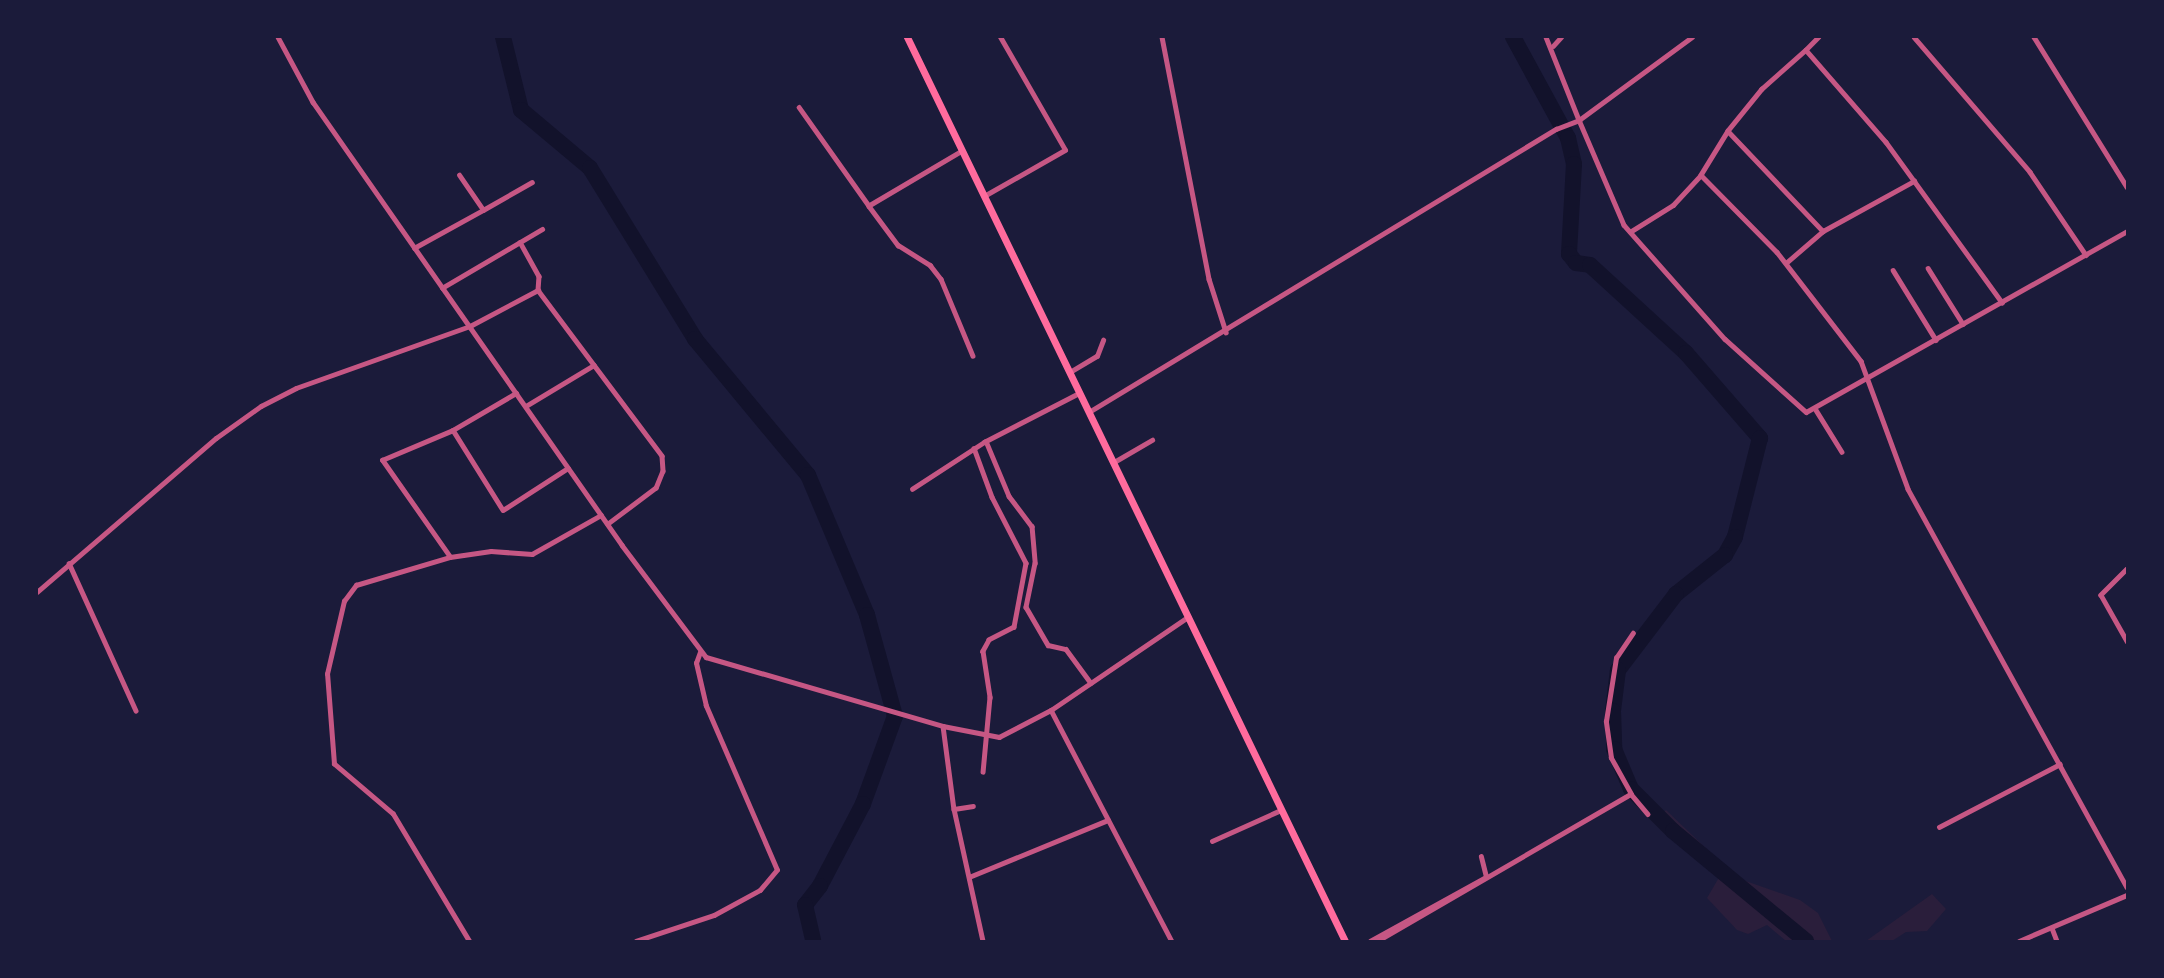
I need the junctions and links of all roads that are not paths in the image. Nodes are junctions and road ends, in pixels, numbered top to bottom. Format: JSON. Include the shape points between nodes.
{"nodes":[{"id":1,"x":278,"y":37,"type":"edge"},
{"id":2,"x":907,"y":37,"type":"edge"},
{"id":3,"x":1000,"y":37,"type":"edge"},
{"id":4,"x":1162,"y":37,"type":"edge"},
{"id":5,"x":1546,"y":37,"type":"edge"},
{"id":6,"x":1561,"y":37,"type":"edge"},
{"id":7,"x":1692,"y":37,"type":"edge"},
{"id":8,"x":1819,"y":37,"type":"edge"},
{"id":9,"x":1914,"y":37,"type":"edge"},
{"id":10,"x":2034,"y":37,"type":"edge"},
{"id":11,"x":1553,"y":46,"type":"junction"},
{"id":12,"x":1806,"y":50,"type":"junction"},
{"id":13,"x":799,"y":107,"type":"dead end"},
{"id":14,"x":1579,"y":120,"type":"junction"},
{"id":15,"x":1728,"y":131,"type":"junction"},
{"id":16,"x":962,"y":151,"type":"junction"},
{"id":17,"x":459,"y":175,"type":"dead end"},
{"id":18,"x":1701,"y":175,"type":"junction"},
{"id":19,"x":1914,"y":181,"type":"junction"},
{"id":20,"x":532,"y":182,"type":"dead end"},
{"id":21,"x":2127,"y":187,"type":"edge"},
{"id":22,"x":984,"y":196,"type":"junction"},
{"id":23,"x":869,"y":206,"type":"junction"},
{"id":24,"x":483,"y":210,"type":"junction"},
{"id":25,"x":542,"y":229,"type":"dead end"},
{"id":26,"x":1823,"y":230,"type":"junction"},
{"id":27,"x":2127,"y":231,"type":"edge"},
{"id":28,"x":1630,"y":232,"type":"junction"},
{"id":29,"x":520,"y":242,"type":"junction"},
{"id":30,"x":414,"y":248,"type":"junction"},
{"id":31,"x":2086,"y":255,"type":"junction"},
{"id":32,"x":1786,"y":263,"type":"junction"},
{"id":33,"x":1928,"y":268,"type":"dead end"},
{"id":34,"x":1893,"y":270,"type":"dead end"},
{"id":35,"x":442,"y":288,"type":"junction"},
{"id":36,"x":538,"y":290,"type":"junction"},
{"id":37,"x":2002,"y":303,"type":"junction"},
{"id":38,"x":1963,"y":324,"type":"junction"},
{"id":39,"x":470,"y":326,"type":"junction"},
{"id":40,"x":1226,"y":332,"type":"junction"},
{"id":41,"x":1936,"y":340,"type":"junction"},
{"id":42,"x":1102,"y":341,"type":"dead end"},
{"id":43,"x":973,"y":356,"type":"dead end"},
{"id":44,"x":594,"y":365,"type":"junction"},
{"id":45,"x":1069,"y":372,"type":"junction"},
{"id":46,"x":1869,"y":378,"type":"junction"},
{"id":47,"x":516,"y":393,"type":"junction"},
{"id":48,"x":1079,"y":393,"type":"junction"},
{"id":49,"x":526,"y":406,"type":"junction"},
{"id":50,"x":1816,"y":410,"type":"junction"},
{"id":51,"x":1089,"y":412,"type":"junction"},
{"id":52,"x":453,"y":430,"type":"junction"},
{"id":53,"x":1152,"y":440,"type":"dead end"},
{"id":54,"x":985,"y":442,"type":"junction"},
{"id":55,"x":976,"y":447,"type":"junction"},
{"id":56,"x":1842,"y":452,"type":"dead end"},
{"id":57,"x":1113,"y":463,"type":"junction"},
{"id":58,"x":568,"y":468,"type":"junction"},
{"id":59,"x":912,"y":489,"type":"dead end"},
{"id":60,"x":601,"y":515,"type":"junction"},
{"id":61,"x":608,"y":524,"type":"junction"},
{"id":62,"x":450,"y":557,"type":"junction"},
{"id":63,"x":69,"y":563,"type":"junction"},
{"id":64,"x":1026,"y":563,"type":"junction"},
{"id":65,"x":1035,"y":563,"type":"junction"},
{"id":66,"x":2127,"y":569,"type":"edge"},
{"id":67,"x":37,"y":592,"type":"edge"},
{"id":68,"x":1189,"y":617,"type":"junction"},
{"id":69,"x":1633,"y":633,"type":"dead end"},
{"id":70,"x":2127,"y":641,"type":"edge"},
{"id":71,"x":700,"y":652,"type":"junction"},
{"id":72,"x":1091,"y":683,"type":"junction"},
{"id":73,"x":1051,"y":710,"type":"junction"},
{"id":74,"x":136,"y":711,"type":"dead end"},
{"id":75,"x":943,"y":726,"type":"junction"},
{"id":76,"x":987,"y":735,"type":"junction"},
{"id":77,"x":2060,"y":764,"type":"junction"},
{"id":78,"x":984,"y":772,"type":"dead end"},
{"id":79,"x":1631,"y":794,"type":"junction"},
{"id":80,"x":973,"y":806,"type":"dead end"},
{"id":81,"x":957,"y":808,"type":"junction"},
{"id":82,"x":1282,"y":810,"type":"junction"},
{"id":83,"x":1648,"y":814,"type":"dead end"},
{"id":84,"x":1108,"y":820,"type":"junction"},
{"id":85,"x":1939,"y":827,"type":"dead end"},
{"id":86,"x":1212,"y":841,"type":"dead end"},
{"id":87,"x":1481,"y":857,"type":"dead end"},
{"id":88,"x":969,"y":877,"type":"junction"},
{"id":89,"x":2127,"y":887,"type":"edge"},
{"id":90,"x":2127,"y":895,"type":"edge"},
{"id":91,"x":2052,"y":928,"type":"junction"},
{"id":92,"x":469,"y":941,"type":"edge"},
{"id":93,"x":636,"y":941,"type":"edge"},
{"id":94,"x":983,"y":941,"type":"edge"},
{"id":95,"x":1172,"y":941,"type":"edge"},
{"id":96,"x":1345,"y":941,"type":"edge"},
{"id":97,"x":1370,"y":941,"type":"edge"},
{"id":98,"x":1377,"y":941,"type":"edge"},
{"id":99,"x":2019,"y":941,"type":"edge"},
{"id":100,"x":2057,"y":941,"type":"edge"}],
"edges":[{"from":1,"to":30,"type":"street","via":[[313,102]]},
{"from":2,"to":16,"type":"main road"},
{"from":3,"to":22,"type":"street","via":[[1065,149]]},
{"from":4,"to":40,"type":"street","via":[[1209,279]]},
{"from":5,"to":11,"type":"street"},
{"from":6,"to":11,"type":"street"},
{"from":7,"to":14,"type":"street"},
{"from":8,"to":12,"type":"street"},
{"from":9,"to":31,"type":"street","via":[[2030,172]]},
{"from":10,"to":21,"type":"street"},
{"from":11,"to":14,"type":"street"},
{"from":12,"to":15,"type":"street","via":[[1762,89]]},
{"from":12,"to":19,"type":"street"},
{"from":13,"to":23,"type":"street"},
{"from":14,"to":28,"type":"street"},
{"from":14,"to":40,"type":"street","via":[[1556,129]]},
{"from":15,"to":18,"type":"street"},
{"from":15,"to":26,"type":"street"},
{"from":16,"to":22,"type":"main road"},
{"from":16,"to":23,"type":"street"},
{"from":17,"to":24,"type":"street"},
{"from":18,"to":28,"type":"street","via":[[1673,205]]},
{"from":18,"to":32,"type":"street"},
{"from":19,"to":26,"type":"street"},
{"from":19,"to":37,"type":"street"},
{"from":20,"to":24,"type":"street"},
{"from":22,"to":45,"type":"main road"},
{"from":23,"to":43,"type":"street","via":[[898,245],[941,278]]},
{"from":24,"to":30,"type":"street"},
{"from":25,"to":29,"type":"street"},
{"from":26,"to":32,"type":"street"},
{"from":27,"to":31,"type":"street"},
{"from":28,"to":50,"type":"street","via":[[1725,339],[1790,402],[1805,412]]},
{"from":29,"to":35,"type":"street"},
{"from":29,"to":36,"type":"street","via":[[539,276]]},
{"from":30,"to":35,"type":"street"},
{"from":31,"to":37,"type":"street"},
{"from":32,"to":46,"type":"street"},
{"from":33,"to":38,"type":"street"},
{"from":34,"to":41,"type":"street"},
{"from":35,"to":39,"type":"street"},
{"from":36,"to":39,"type":"street"},
{"from":36,"to":44,"type":"street"},
{"from":37,"to":38,"type":"street"},
{"from":38,"to":41,"type":"street"},
{"from":39,"to":47,"type":"street"},
{"from":39,"to":63,"type":"street","via":[[285,393],[216,438]]},
{"from":40,"to":51,"type":"street"},
{"from":41,"to":46,"type":"street"},
{"from":42,"to":45,"type":"street","via":[[1097,356]]},
{"from":44,"to":49,"type":"street"},
{"from":44,"to":61,"type":"street","via":[[659,448],[663,461],[656,488]]},
{"from":45,"to":48,"type":"main road"},
{"from":46,"to":50,"type":"street"},
{"from":46,"to":77,"type":"street","via":[[1903,479]]},
{"from":47,"to":49,"type":"street"},
{"from":47,"to":52,"type":"street"},
{"from":48,"to":51,"type":"main road"},
{"from":48,"to":54,"type":"street"},
{"from":49,"to":58,"type":"street"},
{"from":50,"to":56,"type":"street"},
{"from":51,"to":57,"type":"main road"},
{"from":52,"to":58,"type":"street","via":[[503,510]]},
{"from":52,"to":62,"type":"street","via":[[382,460]]},
{"from":53,"to":57,"type":"street"},
{"from":54,"to":55,"type":"street"},
{"from":54,"to":65,"type":"street","via":[[1009,496],[1029,519]]},
{"from":55,"to":59,"type":"street"},
{"from":55,"to":64,"type":"street","via":[[992,497]]},
{"from":57,"to":68,"type":"main road"},
{"from":58,"to":60,"type":"street"},
{"from":60,"to":61,"type":"street"},
{"from":60,"to":62,"type":"street","via":[[532,554],[491,551]]},
{"from":61,"to":71,"type":"street"},
{"from":62,"to":92,"type":"street","via":[[356,585],[344,601],[327,674],[333,760],[393,814]]},
{"from":63,"to":67,"type":"street"},
{"from":63,"to":74,"type":"street"},
{"from":64,"to":65,"type":"street"},
{"from":64,"to":76,"type":"street","via":[[1014,627],[989,640],[984,651],[990,697]]},
{"from":65,"to":72,"type":"street","via":[[1026,607],[1048,645],[1066,649]]},
{"from":66,"to":70,"type":"street","via":[[2101,595]]},
{"from":68,"to":72,"type":"street"},
{"from":68,"to":82,"type":"main road"},
{"from":69,"to":79,"type":"street","via":[[1616,658],[1606,721],[1611,758]]},
{"from":71,"to":75,"type":"street"},
{"from":71,"to":93,"type":"street","via":[[696,663],[706,706],[777,870],[760,890],[714,915]]},
{"from":72,"to":73,"type":"street"},
{"from":73,"to":76,"type":"street","via":[[1006,736]]},
{"from":73,"to":84,"type":"street"},
{"from":75,"to":76,"type":"street"},
{"from":75,"to":81,"type":"street"},
{"from":76,"to":78,"type":"street"},
{"from":77,"to":85,"type":"street"},
{"from":77,"to":89,"type":"street"},
{"from":79,"to":83,"type":"street"},
{"from":79,"to":98,"type":"street"},
{"from":80,"to":81,"type":"street"},
{"from":81,"to":88,"type":"street"},
{"from":82,"to":86,"type":"street"},
{"from":82,"to":96,"type":"main road"},
{"from":84,"to":88,"type":"street"},
{"from":84,"to":95,"type":"street"},
{"from":87,"to":97,"type":"street","via":[[1486,877]]},
{"from":88,"to":94,"type":"street"},
{"from":90,"to":91,"type":"street"},
{"from":91,"to":99,"type":"street"},
{"from":91,"to":100,"type":"street"}]}
